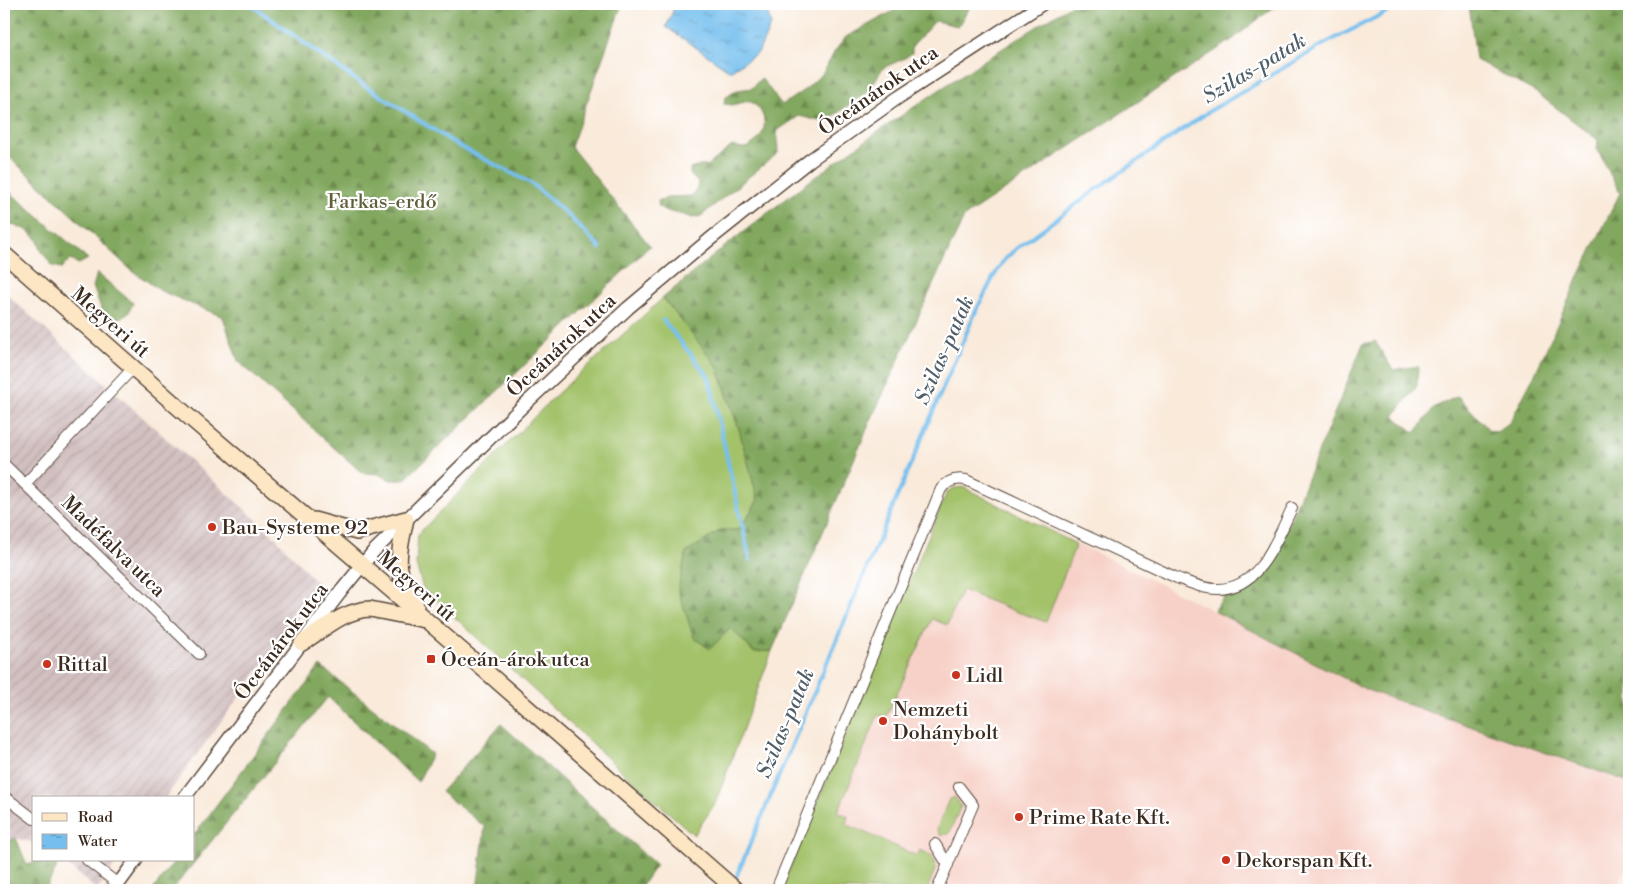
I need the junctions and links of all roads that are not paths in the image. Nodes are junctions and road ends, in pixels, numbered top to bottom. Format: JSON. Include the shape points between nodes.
{"nodes":[{"id":1,"x":1042,"y":4,"type":"edge"},
{"id":2,"x":4,"y":254,"type":"edge"},
{"id":3,"x":133,"y":368,"type":"junction"},
{"id":4,"x":4,"y":464,"type":"edge"},
{"id":5,"x":24,"y":484,"type":"junction"},
{"id":6,"x":1292,"y":508,"type":"dead end"},
{"id":7,"x":299,"y":512,"type":"junction"},
{"id":8,"x":406,"y":519,"type":"junction"},
{"id":9,"x":362,"y":566,"type":"junction"},
{"id":10,"x":426,"y":621,"type":"junction"},
{"id":11,"x":302,"y":644,"type":"junction"},
{"id":12,"x":199,"y":654,"type":"dead end"},
{"id":13,"x":959,"y":787,"type":"dead end"},
{"id":14,"x":4,"y":796,"type":"edge"},
{"id":15,"x":186,"y":796,"type":"edge"},
{"id":16,"x":32,"y":817,"type":"edge"},
{"id":17,"x":935,"y":844,"type":"dead end"},
{"id":18,"x":89,"y":862,"type":"edge"},
{"id":19,"x":135,"y":862,"type":"edge"},
{"id":20,"x":948,"y":865,"type":"junction"},
{"id":21,"x":116,"y":887,"type":"edge"},
{"id":22,"x":736,"y":890,"type":"edge"},
{"id":23,"x":776,"y":890,"type":"edge"},
{"id":24,"x":937,"y":890,"type":"edge"}],
"edges":[{"from":1,"to":8,"type":"street","name":"Óceánárok utca","via":[[899,97],[810,160],[709,240],[628,308]]},
{"from":2,"to":3,"type":"main road","name":"Megyeri út"},
{"from":3,"to":5,"type":"street"},
{"from":3,"to":7,"type":"main road","name":"Megyeri út"},
{"from":4,"to":5,"type":"street","name":"Madéfalva utca"},
{"from":5,"to":12,"type":"street","name":"Madéfalva utca"},
{"from":6,"to":23,"type":"street","via":[[1255,573],[1237,585],[1220,589],[1198,586],[1177,578],[966,480],[947,482],[941,489]]},
{"from":7,"to":8,"type":"main road","via":[[317,522],[357,532]]},
{"from":7,"to":9,"type":"main road","name":"Megyeri út"},
{"from":8,"to":9,"type":"street","name":"Óceánárok utca"},
{"from":8,"to":10,"type":"main road","via":[[398,563],[400,576]]},
{"from":9,"to":10,"type":"main road","name":"Megyeri út"},
{"from":9,"to":11,"type":"street","name":"Óceánárok utca"},
{"from":10,"to":11,"type":"main road","via":[[362,609],[352,611]]},
{"from":10,"to":22,"type":"main road","name":"Megyeri út"},
{"from":11,"to":15,"type":"street","name":"Óceánárok utca"},
{"from":13,"to":20,"type":"street","via":[[973,805]]},
{"from":14,"to":16,"type":"street"},
{"from":17,"to":20,"type":"street"},
{"from":18,"to":21,"type":"street"},
{"from":19,"to":21,"type":"street"},
{"from":20,"to":24,"type":"street"}]}
